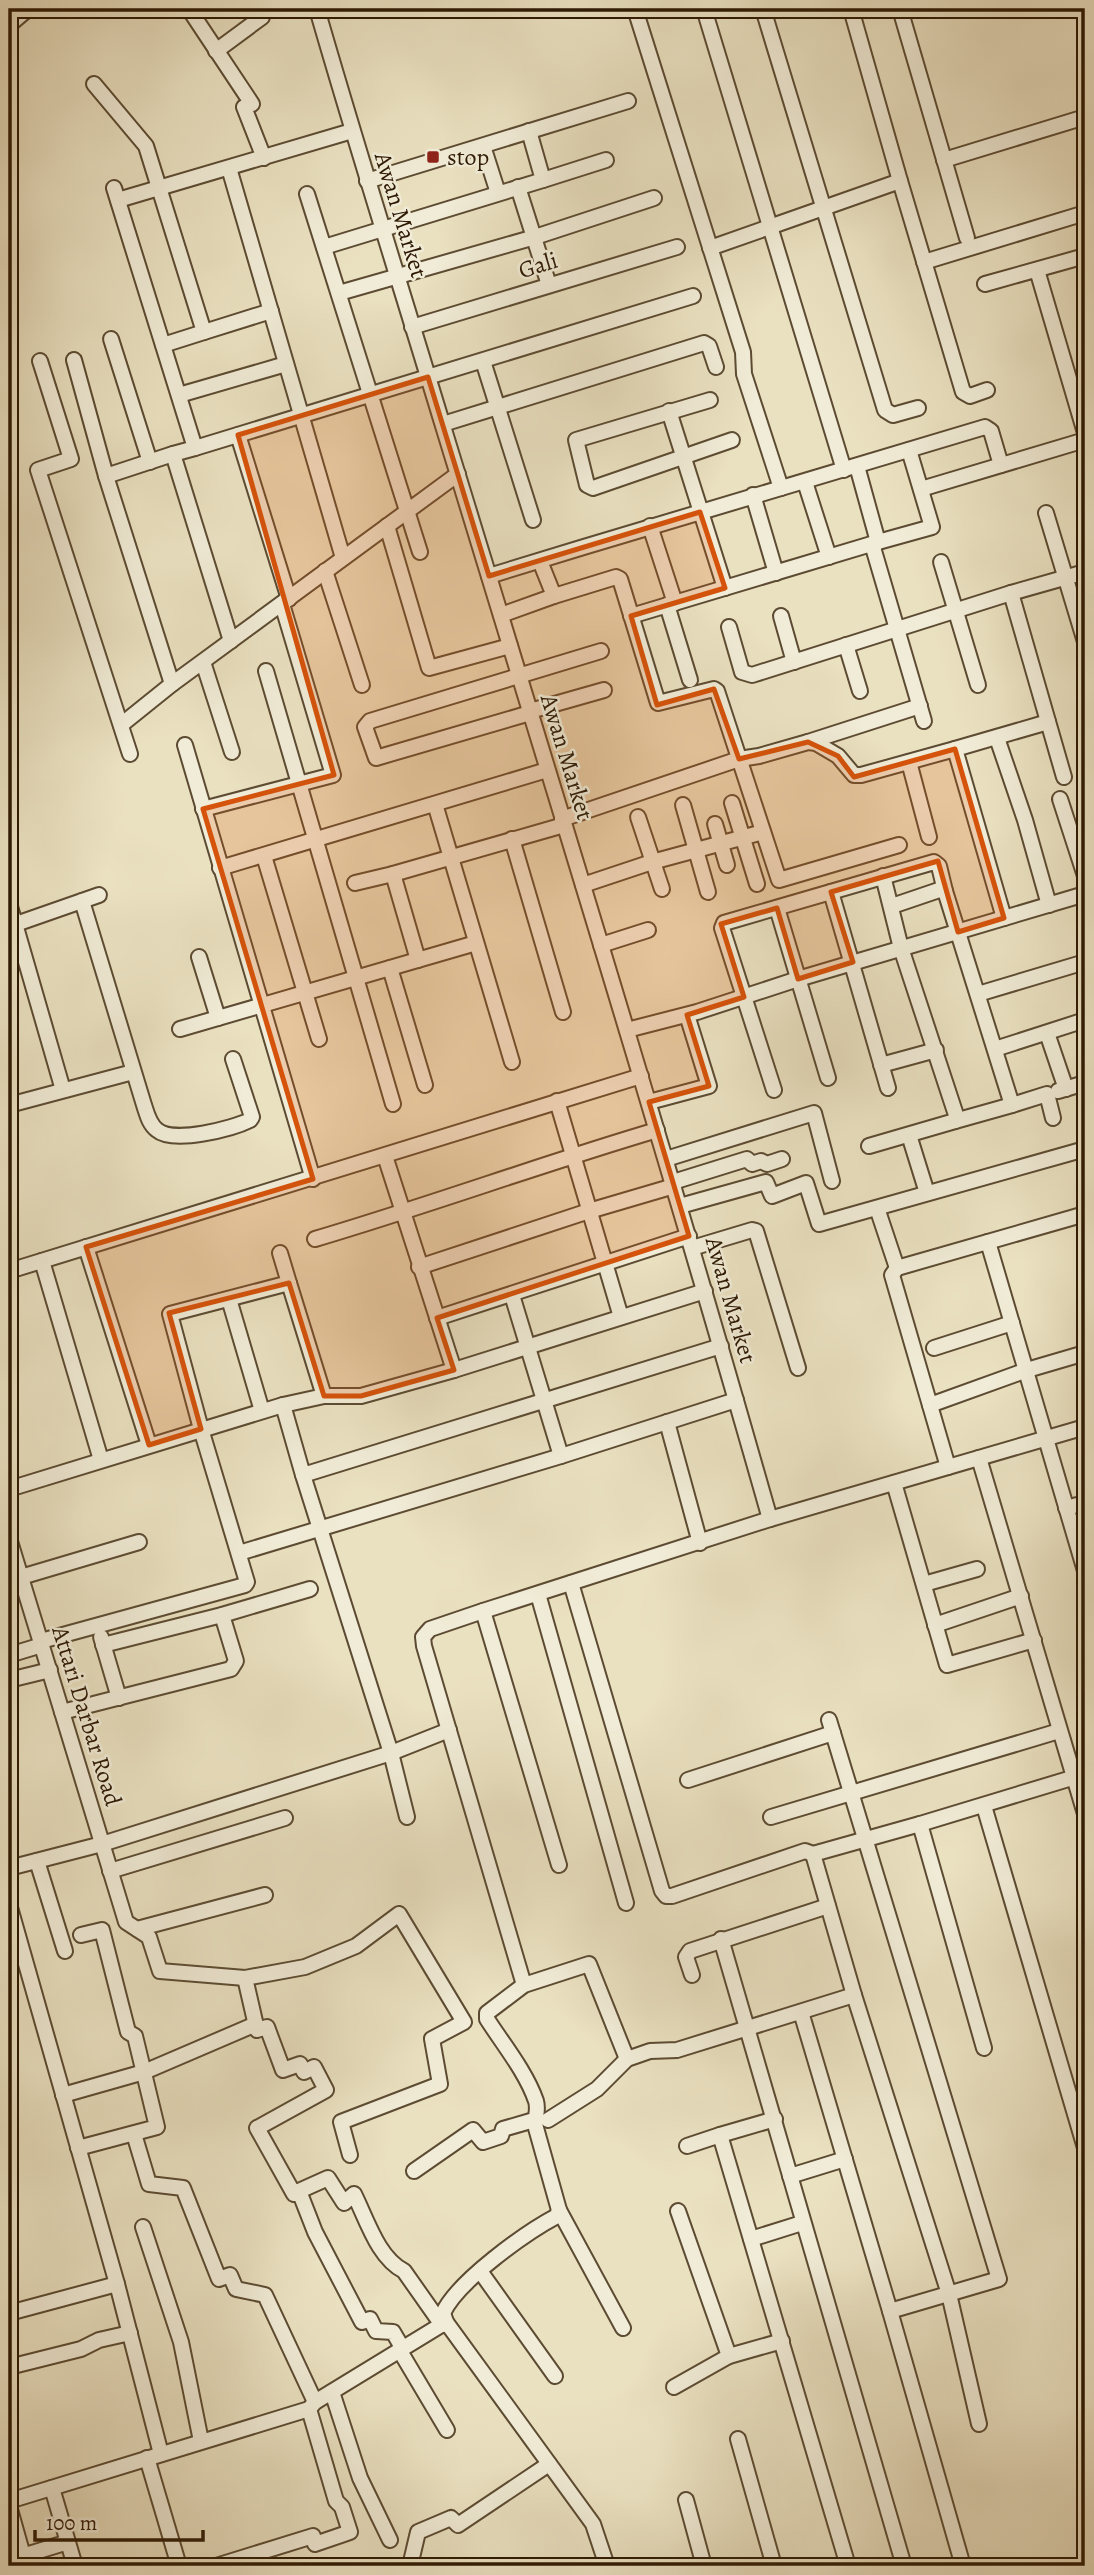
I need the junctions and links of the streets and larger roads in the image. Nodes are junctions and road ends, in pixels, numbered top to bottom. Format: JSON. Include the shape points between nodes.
{"nodes":[{"id":1,"x":28,"y":9,"type":"edge"},
{"id":2,"x":189,"y":9,"type":"edge"},
{"id":3,"x":257,"y":9,"type":"edge"},
{"id":4,"x":317,"y":9,"type":"edge"},
{"id":5,"x":635,"y":9,"type":"edge"},
{"id":6,"x":704,"y":9,"type":"edge"},
{"id":7,"x":763,"y":9,"type":"edge"},
{"id":8,"x":851,"y":9,"type":"edge"},
{"id":9,"x":900,"y":9,"type":"edge"},
{"id":10,"x":9,"y":25,"type":"edge"},
{"id":11,"x":216,"y":51,"type":"junction"},
{"id":12,"x":93,"y":84,"type":"dead end"},
{"id":13,"x":628,"y":101,"type":"dead end"},
{"id":14,"x":1085,"y":117,"type":"edge"},
{"id":15,"x":352,"y":131,"type":"junction"},
{"id":16,"x":529,"y":131,"type":"junction"},
{"id":17,"x":483,"y":146,"type":"junction"},
{"id":18,"x":264,"y":158,"type":"junction"},
{"id":19,"x":606,"y":160,"type":"dead end"},
{"id":20,"x":944,"y":160,"type":"junction"},
{"id":21,"x":229,"y":168,"type":"junction"},
{"id":22,"x":543,"y":180,"type":"junction"},
{"id":23,"x":367,"y":181,"type":"junction"},
{"id":24,"x":900,"y":181,"type":"junction"},
{"id":25,"x":160,"y":187,"type":"junction"},
{"id":26,"x":518,"y":187,"type":"junction"},
{"id":27,"x":307,"y":194,"type":"dead end"},
{"id":28,"x":498,"y":194,"type":"junction"},
{"id":29,"x":654,"y":198,"type":"dead end"},
{"id":30,"x":823,"y":208,"type":"junction"},
{"id":31,"x":1085,"y":213,"type":"edge"},
{"id":32,"x":770,"y":228,"type":"junction"},
{"id":33,"x":382,"y":230,"type":"junction"},
{"id":34,"x":535,"y":237,"type":"junction"},
{"id":35,"x":967,"y":238,"type":"dead end"},
{"id":36,"x":324,"y":247,"type":"junction"},
{"id":37,"x":677,"y":247,"type":"dead end"},
{"id":38,"x":710,"y":248,"type":"junction"},
{"id":39,"x":1085,"y":256,"type":"edge"},
{"id":40,"x":924,"y":262,"type":"junction"},
{"id":41,"x":1037,"y":270,"type":"junction"},
{"id":42,"x":396,"y":277,"type":"junction"},
{"id":43,"x":985,"y":284,"type":"dead end"},
{"id":44,"x":549,"y":285,"type":"junction"},
{"id":45,"x":339,"y":293,"type":"junction"},
{"id":46,"x":693,"y":296,"type":"dead end"},
{"id":47,"x":271,"y":311,"type":"junction"},
{"id":48,"x":412,"y":327,"type":"junction"},
{"id":49,"x":204,"y":331,"type":"junction"},
{"id":50,"x":111,"y":339,"type":"dead end"},
{"id":51,"x":163,"y":345,"type":"junction"},
{"id":52,"x":74,"y":360,"type":"dead end"},
{"id":53,"x":40,"y":361,"type":"dead end"},
{"id":54,"x":483,"y":361,"type":"junction"},
{"id":55,"x":286,"y":364,"type":"junction"},
{"id":56,"x":716,"y":367,"type":"dead end"},
{"id":57,"x":428,"y":377,"type":"junction"},
{"id":58,"x":987,"y":390,"type":"dead end"},
{"id":59,"x":371,"y":394,"type":"junction"},
{"id":60,"x":178,"y":395,"type":"junction"},
{"id":61,"x":710,"y":400,"type":"dead end"},
{"id":62,"x":496,"y":408,"type":"junction"},
{"id":63,"x":918,"y":408,"type":"dead end"},
{"id":64,"x":669,"y":411,"type":"junction"},
{"id":65,"x":301,"y":416,"type":"junction"},
{"id":66,"x":443,"y":424,"type":"junction"},
{"id":67,"x":1085,"y":433,"type":"edge"},
{"id":68,"x":238,"y":435,"type":"junction"},
{"id":69,"x":732,"y":440,"type":"dead end"},
{"id":70,"x":1085,"y":440,"type":"edge"},
{"id":71,"x":195,"y":448,"type":"junction"},
{"id":72,"x":909,"y":450,"type":"junction"},
{"id":73,"x":173,"y":454,"type":"junction"},
{"id":74,"x":684,"y":457,"type":"junction"},
{"id":75,"x":150,"y":462,"type":"junction"},
{"id":76,"x":1002,"y":465,"type":"junction"},
{"id":77,"x":851,"y":468,"type":"junction"},
{"id":78,"x":458,"y":474,"type":"junction"},
{"id":79,"x":106,"y":476,"type":"junction"},
{"id":80,"x":805,"y":482,"type":"junction"},
{"id":81,"x":781,"y":488,"type":"junction"},
{"id":82,"x":921,"y":489,"type":"junction"},
{"id":83,"x":753,"y":495,"type":"junction"},
{"id":84,"x":407,"y":512,"type":"junction"},
{"id":85,"x":700,"y":512,"type":"junction"},
{"id":86,"x":1046,"y":513,"type":"dead end"},
{"id":87,"x":533,"y":520,"type":"dead end"},
{"id":88,"x":387,"y":526,"type":"junction"},
{"id":89,"x":650,"y":526,"type":"junction"},
{"id":90,"x":875,"y":543,"type":"junction"},
{"id":91,"x":420,"y":552,"type":"dead end"},
{"id":92,"x":829,"y":557,"type":"junction"},
{"id":93,"x":343,"y":558,"type":"junction"},
{"id":94,"x":540,"y":561,"type":"junction"},
{"id":95,"x":942,"y":562,"type":"dead end"},
{"id":96,"x":325,"y":571,"type":"junction"},
{"id":97,"x":1085,"y":572,"type":"edge"},
{"id":98,"x":776,"y":573,"type":"junction"},
{"id":99,"x":489,"y":576,"type":"junction"},
{"id":100,"x":1065,"y":577,"type":"junction"},
{"id":101,"x":725,"y":588,"type":"junction"},
{"id":102,"x":1011,"y":593,"type":"junction"},
{"id":103,"x":554,"y":596,"type":"junction"},
{"id":104,"x":286,"y":602,"type":"junction"},
{"id":105,"x":671,"y":604,"type":"junction"},
{"id":106,"x":956,"y":610,"type":"junction"},
{"id":107,"x":500,"y":615,"type":"junction"},
{"id":108,"x":631,"y":616,"type":"junction"},
{"id":109,"x":781,"y":616,"type":"dead end"},
{"id":110,"x":729,"y":627,"type":"dead end"},
{"id":111,"x":898,"y":630,"type":"junction"},
{"id":112,"x":231,"y":641,"type":"junction"},
{"id":113,"x":1085,"y":642,"type":"edge"},
{"id":114,"x":846,"y":645,"type":"junction"},
{"id":115,"x":510,"y":646,"type":"junction"},
{"id":116,"x":601,"y":651,"type":"dead end"},
{"id":117,"x":203,"y":662,"type":"junction"},
{"id":118,"x":794,"y":662,"type":"junction"},
{"id":119,"x":266,"y":671,"type":"dead end"},
{"id":120,"x":519,"y":677,"type":"junction"},
{"id":121,"x":690,"y":680,"type":"dead end"},
{"id":122,"x":172,"y":684,"type":"junction"},
{"id":123,"x":362,"y":685,"type":"dead end"},
{"id":124,"x":978,"y":685,"type":"dead end"},
{"id":125,"x":604,"y":690,"type":"dead end"},
{"id":126,"x":860,"y":691,"type":"dead end"},
{"id":127,"x":920,"y":706,"type":"junction"},
{"id":128,"x":530,"y":712,"type":"junction"},
{"id":129,"x":924,"y":721,"type":"dead end"},
{"id":130,"x":1048,"y":723,"type":"junction"},
{"id":131,"x":121,"y":725,"type":"junction"},
{"id":132,"x":997,"y":738,"type":"junction"},
{"id":133,"x":808,"y":741,"type":"junction"},
{"id":134,"x":185,"y":745,"type":"dead end"},
{"id":135,"x":955,"y":749,"type":"junction"},
{"id":136,"x":232,"y":752,"type":"dead end"},
{"id":137,"x":130,"y":754,"type":"dead end"},
{"id":138,"x":739,"y":759,"type":"junction"},
{"id":139,"x":909,"y":762,"type":"junction"},
{"id":140,"x":547,"y":769,"type":"junction"},
{"id":141,"x":1063,"y":777,"type":"dead end"},
{"id":142,"x":300,"y":784,"type":"junction"},
{"id":143,"x":1060,"y":799,"type":"dead end"},
{"id":144,"x":732,"y":803,"type":"dead end"},
{"id":145,"x":435,"y":804,"type":"junction"},
{"id":146,"x":683,"y":805,"type":"dead end"},
{"id":147,"x":203,"y":809,"type":"junction"},
{"id":148,"x":638,"y":817,"type":"dead end"},
{"id":149,"x":563,"y":822,"type":"junction"},
{"id":150,"x":715,"y":824,"type":"dead end"},
{"id":151,"x":763,"y":832,"type":"junction"},
{"id":152,"x":929,"y":837,"type":"dead end"},
{"id":153,"x":742,"y":838,"type":"junction"},
{"id":154,"x":512,"y":839,"type":"junction"},
{"id":155,"x":316,"y":840,"type":"junction"},
{"id":156,"x":720,"y":844,"type":"junction"},
{"id":157,"x":900,"y":845,"type":"dead end"},
{"id":158,"x":697,"y":850,"type":"junction"},
{"id":159,"x":264,"y":856,"type":"junction"},
{"id":160,"x":451,"y":856,"type":"junction"},
{"id":161,"x":652,"y":862,"type":"junction"},
{"id":162,"x":727,"y":865,"type":"dead end"},
{"id":163,"x":220,"y":868,"type":"junction"},
{"id":164,"x":393,"y":874,"type":"junction"},
{"id":165,"x":883,"y":876,"type":"junction"},
{"id":166,"x":1085,"y":876,"type":"edge"},
{"id":167,"x":355,"y":883,"type":"dead end"},
{"id":168,"x":757,"y":884,"type":"dead end"},
{"id":169,"x":583,"y":885,"type":"junction"},
{"id":170,"x":662,"y":889,"type":"dead end"},
{"id":171,"x":945,"y":891,"type":"junction"},
{"id":172,"x":708,"y":892,"type":"dead end"},
{"id":173,"x":831,"y":892,"type":"junction"},
{"id":174,"x":1085,"y":894,"type":"edge"},
{"id":175,"x":99,"y":895,"type":"dead end"},
{"id":176,"x":82,"y":901,"type":"junction"},
{"id":177,"x":9,"y":903,"type":"edge"},
{"id":178,"x":1049,"y":905,"type":"junction"},
{"id":179,"x":892,"y":906,"type":"junction"},
{"id":180,"x":777,"y":908,"type":"junction"},
{"id":181,"x":1004,"y":918,"type":"junction"},
{"id":182,"x":16,"y":924,"type":"junction"},
{"id":183,"x":648,"y":930,"type":"dead end"},
{"id":184,"x":958,"y":932,"type":"junction"},
{"id":185,"x":477,"y":943,"type":"junction"},
{"id":186,"x":601,"y":945,"type":"junction"},
{"id":187,"x":901,"y":948,"type":"junction"},
{"id":188,"x":199,"y":957,"type":"dead end"},
{"id":189,"x":418,"y":960,"type":"junction"},
{"id":190,"x":853,"y":962,"type":"junction"},
{"id":191,"x":1085,"y":962,"type":"edge"},
{"id":192,"x":390,"y":968,"type":"junction"},
{"id":193,"x":357,"y":978,"type":"junction"},
{"id":194,"x":798,"y":979,"type":"junction"},
{"id":195,"x":306,"y":993,"type":"junction"},
{"id":196,"x":978,"y":994,"type":"junction"},
{"id":197,"x":744,"y":997,"type":"junction"},
{"id":198,"x":262,"y":1006,"type":"junction"},
{"id":199,"x":563,"y":1012,"type":"dead end"},
{"id":200,"x":687,"y":1015,"type":"junction"},
{"id":201,"x":218,"y":1018,"type":"junction"},
{"id":202,"x":1085,"y":1020,"type":"edge"},
{"id":203,"x":180,"y":1029,"type":"dead end"},
{"id":204,"x":627,"y":1030,"type":"junction"},
{"id":205,"x":1047,"y":1033,"type":"junction"},
{"id":206,"x":319,"y":1039,"type":"dead end"},
{"id":207,"x":995,"y":1049,"type":"junction"},
{"id":208,"x":936,"y":1050,"type":"junction"},
{"id":209,"x":233,"y":1059,"type":"dead end"},
{"id":210,"x":512,"y":1062,"type":"dead end"},
{"id":211,"x":881,"y":1065,"type":"junction"},
{"id":212,"x":133,"y":1072,"type":"junction"},
{"id":213,"x":641,"y":1076,"type":"junction"},
{"id":214,"x":828,"y":1078,"type":"dead end"},
{"id":215,"x":1085,"y":1083,"type":"edge"},
{"id":216,"x":425,"y":1084,"type":"dead end"},
{"id":217,"x":888,"y":1088,"type":"dead end"},
{"id":218,"x":1066,"y":1089,"type":"junction"},
{"id":219,"x":63,"y":1090,"type":"junction"},
{"id":220,"x":774,"y":1090,"type":"dead end"},
{"id":221,"x":1046,"y":1094,"type":"junction"},
{"id":222,"x":557,"y":1101,"type":"junction"},
{"id":223,"x":649,"y":1102,"type":"junction"},
{"id":224,"x":393,"y":1104,"type":"dead end"},
{"id":225,"x":9,"y":1105,"type":"edge"},
{"id":226,"x":1012,"y":1105,"type":"junction"},
{"id":227,"x":1053,"y":1118,"type":"dead end"},
{"id":228,"x":955,"y":1121,"type":"junction"},
{"id":229,"x":657,"y":1130,"type":"junction"},
{"id":230,"x":909,"y":1135,"type":"junction"},
{"id":231,"x":869,"y":1146,"type":"dead end"},
{"id":232,"x":1085,"y":1149,"type":"edge"},
{"id":233,"x":573,"y":1155,"type":"junction"},
{"id":234,"x":385,"y":1156,"type":"junction"},
{"id":235,"x":666,"y":1159,"type":"junction"},
{"id":236,"x":782,"y":1159,"type":"dead end"},
{"id":237,"x":313,"y":1179,"type":"junction"},
{"id":238,"x":832,"y":1181,"type":"dead end"},
{"id":239,"x":673,"y":1184,"type":"junction"},
{"id":240,"x":927,"y":1194,"type":"junction"},
{"id":241,"x":680,"y":1206,"type":"junction"},
{"id":242,"x":877,"y":1208,"type":"junction"},
{"id":243,"x":589,"y":1211,"type":"junction"},
{"id":244,"x":403,"y":1213,"type":"junction"},
{"id":245,"x":1085,"y":1214,"type":"edge"},
{"id":246,"x":315,"y":1239,"type":"dead end"},
{"id":247,"x":691,"y":1242,"type":"junction"},
{"id":248,"x":988,"y":1242,"type":"junction"},
{"id":249,"x":86,"y":1247,"type":"junction"},
{"id":250,"x":280,"y":1253,"type":"dead end"},
{"id":251,"x":42,"y":1261,"type":"junction"},
{"id":252,"x":604,"y":1262,"type":"junction"},
{"id":253,"x":419,"y":1267,"type":"junction"},
{"id":254,"x":897,"y":1268,"type":"junction"},
{"id":255,"x":9,"y":1271,"type":"edge"},
{"id":256,"x":289,"y":1283,"type":"junction"},
{"id":257,"x":705,"y":1291,"type":"junction"},
{"id":258,"x":512,"y":1295,"type":"junction"},
{"id":259,"x":229,"y":1299,"type":"junction"},
{"id":260,"x":621,"y":1317,"type":"junction"},
{"id":261,"x":437,"y":1318,"type":"junction"},
{"id":262,"x":1012,"y":1323,"type":"junction"},
{"id":263,"x":721,"y":1346,"type":"junction"},
{"id":264,"x":527,"y":1348,"type":"junction"},
{"id":265,"x":934,"y":1348,"type":"dead end"},
{"id":266,"x":1085,"y":1353,"type":"edge"},
{"id":267,"x":798,"y":1368,"type":"dead end"},
{"id":268,"x":454,"y":1370,"type":"junction"},
{"id":269,"x":1027,"y":1370,"type":"junction"},
{"id":270,"x":324,"y":1396,"type":"junction"},
{"id":271,"x":736,"y":1401,"type":"junction"},
{"id":272,"x":543,"y":1402,"type":"junction"},
{"id":273,"x":283,"y":1405,"type":"junction"},
{"id":274,"x":930,"y":1405,"type":"junction"},
{"id":275,"x":262,"y":1411,"type":"junction"},
{"id":276,"x":667,"y":1422,"type":"junction"},
{"id":277,"x":1085,"y":1427,"type":"edge"},
{"id":278,"x":201,"y":1429,"type":"junction"},
{"id":279,"x":1046,"y":1439,"type":"junction"},
{"id":280,"x":149,"y":1445,"type":"junction"},
{"id":281,"x":561,"y":1456,"type":"junction"},
{"id":282,"x":979,"y":1458,"type":"junction"},
{"id":283,"x":102,"y":1460,"type":"junction"},
{"id":284,"x":948,"y":1467,"type":"junction"},
{"id":285,"x":303,"y":1475,"type":"junction"},
{"id":286,"x":894,"y":1483,"type":"junction"},
{"id":287,"x":9,"y":1489,"type":"edge"},
{"id":288,"x":1085,"y":1503,"type":"edge"},
{"id":289,"x":1066,"y":1508,"type":"junction"},
{"id":290,"x":770,"y":1519,"type":"junction"},
{"id":291,"x":319,"y":1528,"type":"junction"},
{"id":292,"x":9,"y":1538,"type":"edge"},
{"id":293,"x":139,"y":1542,"type":"dead end"},
{"id":294,"x":700,"y":1543,"type":"junction"},
{"id":295,"x":239,"y":1553,"type":"junction"},
{"id":296,"x":1084,"y":1563,"type":"edge"},
{"id":297,"x":977,"y":1569,"type":"dead end"},
{"id":298,"x":21,"y":1577,"type":"junction"},
{"id":299,"x":572,"y":1583,"type":"junction"},
{"id":300,"x":924,"y":1584,"type":"junction"},
{"id":301,"x":310,"y":1589,"type":"dead end"},
{"id":302,"x":538,"y":1594,"type":"junction"},
{"id":303,"x":1021,"y":1596,"type":"junction"},
{"id":304,"x":483,"y":1611,"type":"junction"},
{"id":305,"x":222,"y":1615,"type":"junction"},
{"id":306,"x":98,"y":1625,"type":"junction"},
{"id":307,"x":935,"y":1625,"type":"junction"},
{"id":308,"x":1034,"y":1640,"type":"junction"},
{"id":309,"x":42,"y":1643,"type":"junction"},
{"id":310,"x":103,"y":1645,"type":"junction"},
{"id":311,"x":9,"y":1655,"type":"edge"},
{"id":312,"x":50,"y":1670,"type":"junction"},
{"id":313,"x":9,"y":1680,"type":"edge"},
{"id":314,"x":119,"y":1698,"type":"junction"},
{"id":315,"x":62,"y":1712,"type":"junction"},
{"id":316,"x":449,"y":1730,"type":"junction"},
{"id":317,"x":1059,"y":1731,"type":"junction"},
{"id":318,"x":391,"y":1753,"type":"junction"},
{"id":319,"x":1079,"y":1776,"type":"edge"},
{"id":320,"x":688,"y":1780,"type":"dead end"},
{"id":321,"x":852,"y":1793,"type":"junction"},
{"id":322,"x":984,"y":1805,"type":"junction"},
{"id":323,"x":1085,"y":1814,"type":"edge"},
{"id":324,"x":407,"y":1817,"type":"dead end"},
{"id":325,"x":771,"y":1817,"type":"dead end"},
{"id":326,"x":285,"y":1818,"type":"dead end"},
{"id":327,"x":920,"y":1825,"type":"junction"},
{"id":328,"x":867,"y":1841,"type":"junction"},
{"id":329,"x":102,"y":1844,"type":"junction"},
{"id":330,"x":813,"y":1854,"type":"junction"},
{"id":331,"x":37,"y":1861,"type":"junction"},
{"id":332,"x":559,"y":1865,"type":"dead end"},
{"id":333,"x":9,"y":1868,"type":"edge"},
{"id":334,"x":110,"y":1871,"type":"junction"},
{"id":335,"x":265,"y":1895,"type":"dead end"},
{"id":336,"x":9,"y":1903,"type":"edge"},
{"id":337,"x":626,"y":1903,"type":"dead end"},
{"id":338,"x":828,"y":1906,"type":"junction"},
{"id":339,"x":137,"y":1929,"type":"junction"},
{"id":340,"x":80,"y":1935,"type":"dead end"},
{"id":341,"x":721,"y":1940,"type":"junction"},
{"id":342,"x":65,"y":1951,"type":"dead end"},
{"id":343,"x":692,"y":1975,"type":"dead end"},
{"id":344,"x":245,"y":1978,"type":"junction"},
{"id":345,"x":524,"y":1985,"type":"junction"},
{"id":346,"x":854,"y":1995,"type":"junction"},
{"id":347,"x":487,"y":2012,"type":"junction"},
{"id":348,"x":801,"y":2012,"type":"junction"},
{"id":349,"x":464,"y":2022,"type":"junction"},
{"id":350,"x":256,"y":2024,"type":"junction"},
{"id":351,"x":749,"y":2028,"type":"junction"},
{"id":352,"x":984,"y":2048,"type":"dead end"},
{"id":353,"x":628,"y":2059,"type":"junction"},
{"id":354,"x":144,"y":2072,"type":"junction"},
{"id":355,"x":64,"y":2095,"type":"junction"},
{"id":356,"x":775,"y":2119,"type":"junction"},
{"id":357,"x":541,"y":2120,"type":"junction"},
{"id":358,"x":134,"y":2134,"type":"junction"},
{"id":359,"x":720,"y":2135,"type":"junction"},
{"id":360,"x":687,"y":2146,"type":"dead end"},
{"id":361,"x":78,"y":2148,"type":"junction"},
{"id":362,"x":1085,"y":2148,"type":"edge"},
{"id":363,"x":349,"y":2155,"type":"dead end"},
{"id":364,"x":845,"y":2160,"type":"junction"},
{"id":365,"x":414,"y":2171,"type":"dead end"},
{"id":366,"x":790,"y":2176,"type":"junction"},
{"id":367,"x":299,"y":2191,"type":"junction"},
{"id":368,"x":559,"y":2210,"type":"junction"},
{"id":369,"x":678,"y":2211,"type":"dead end"},
{"id":370,"x":802,"y":2222,"type":"junction"},
{"id":371,"x":143,"y":2227,"type":"dead end"},
{"id":372,"x":751,"y":2239,"type":"junction"},
{"id":373,"x":480,"y":2271,"type":"junction"},
{"id":374,"x":117,"y":2284,"type":"junction"},
{"id":375,"x":949,"y":2294,"type":"junction"},
{"id":376,"x":890,"y":2311,"type":"junction"},
{"id":377,"x":9,"y":2313,"type":"edge"},
{"id":378,"x":444,"y":2324,"type":"junction"},
{"id":379,"x":623,"y":2328,"type":"dead end"},
{"id":380,"x":130,"y":2333,"type":"junction"},
{"id":381,"x":782,"y":2341,"type":"junction"},
{"id":382,"x":401,"y":2350,"type":"junction"},
{"id":383,"x":729,"y":2356,"type":"junction"},
{"id":384,"x":9,"y":2367,"type":"edge"},
{"id":385,"x":555,"y":2376,"type":"dead end"},
{"id":386,"x":674,"y":2387,"type":"dead end"},
{"id":387,"x":332,"y":2392,"type":"junction"},
{"id":388,"x":312,"y":2405,"type":"junction"},
{"id":389,"x":979,"y":2424,"type":"dead end"},
{"id":390,"x":447,"y":2430,"type":"dead end"},
{"id":391,"x":738,"y":2439,"type":"dead end"},
{"id":392,"x":201,"y":2441,"type":"junction"},
{"id":393,"x":154,"y":2456,"type":"junction"},
{"id":394,"x":549,"y":2464,"type":"junction"},
{"id":395,"x":52,"y":2488,"type":"junction"},
{"id":396,"x":687,"y":2500,"type":"dead end"},
{"id":397,"x":9,"y":2504,"type":"edge"},
{"id":398,"x":390,"y":2540,"type":"dead end"},
{"id":399,"x":68,"y":2542,"type":"junction"},
{"id":400,"x":19,"y":2560,"type":"edge"},
{"id":401,"x":75,"y":2566,"type":"edge"},
{"id":402,"x":179,"y":2566,"type":"edge"},
{"id":403,"x":216,"y":2566,"type":"edge"},
{"id":404,"x":410,"y":2566,"type":"edge"},
{"id":405,"x":607,"y":2566,"type":"edge"},
{"id":406,"x":704,"y":2566,"type":"edge"},
{"id":407,"x":774,"y":2566,"type":"edge"},
{"id":408,"x":848,"y":2566,"type":"edge"},
{"id":409,"x":904,"y":2566,"type":"edge"},
{"id":410,"x":963,"y":2566,"type":"edge"}],
"edges":[{"from":1,"to":10,"type":"street"},
{"from":2,"to":11,"type":"street"},
{"from":3,"to":11,"type":"street","via":[[262,17]]},
{"from":4,"to":15,"type":"street","name":"Awan Market"},
{"from":5,"to":38,"type":"street"},
{"from":6,"to":32,"type":"street"},
{"from":7,"to":30,"type":"street"},
{"from":8,"to":24,"type":"street"},
{"from":9,"to":20,"type":"street"},
{"from":11,"to":18,"type":"street","via":[[252,104],[244,107]]},
{"from":12,"to":25,"type":"street","via":[[146,146]]},
{"from":13,"to":16,"type":"street"},
{"from":14,"to":20,"type":"street"},
{"from":15,"to":18,"type":"street"},
{"from":15,"to":23,"type":"street","name":"Awan Market"},
{"from":16,"to":17,"type":"street"},
{"from":16,"to":22,"type":"street"},
{"from":17,"to":23,"type":"street"},
{"from":17,"to":28,"type":"street"},
{"from":18,"to":21,"type":"street"},
{"from":19,"to":22,"type":"street"},
{"from":20,"to":35,"type":"street"},
{"from":21,"to":25,"type":"street"},
{"from":21,"to":47,"type":"street"},
{"from":22,"to":26,"type":"street"},
{"from":23,"to":33,"type":"street","name":"Awan Market"},
{"from":24,"to":30,"type":"street"},
{"from":24,"to":40,"type":"street"},
{"from":25,"to":49,"type":"street"},
{"from":25,"to":51,"type":"street","via":[[116,194]]},
{"from":26,"to":28,"type":"street"},
{"from":26,"to":34,"type":"street"},
{"from":27,"to":36,"type":"street"},
{"from":28,"to":33,"type":"street"},
{"from":29,"to":34,"type":"street"},
{"from":30,"to":32,"type":"street"},
{"from":30,"to":63,"type":"street","via":[[885,410],[893,415]]},
{"from":31,"to":40,"type":"street"},
{"from":32,"to":38,"type":"street"},
{"from":32,"to":77,"type":"street"},
{"from":33,"to":36,"type":"street"},
{"from":33,"to":42,"type":"street","name":"Awan Market"},
{"from":34,"to":42,"type":"street"},
{"from":34,"to":44,"type":"street"},
{"from":36,"to":45,"type":"street"},
{"from":37,"to":44,"type":"street","name":"Gali"},
{"from":38,"to":81,"type":"street"},
{"from":39,"to":41,"type":"street"},
{"from":40,"to":58,"type":"street","via":[[963,392],[970,396]]},
{"from":41,"to":43,"type":"street"},
{"from":41,"to":67,"type":"street"},
{"from":42,"to":45,"type":"street"},
{"from":42,"to":48,"type":"street","name":"Awan Market"},
{"from":44,"to":48,"type":"street","name":"Gali"},
{"from":45,"to":59,"type":"street"},
{"from":46,"to":54,"type":"street"},
{"from":47,"to":49,"type":"street"},
{"from":47,"to":55,"type":"street"},
{"from":48,"to":57,"type":"street","name":"Awan Market"},
{"from":49,"to":51,"type":"street"},
{"from":50,"to":75,"type":"street"},
{"from":51,"to":60,"type":"street"},
{"from":52,"to":79,"type":"street"},
{"from":53,"to":131,"type":"street","via":[[71,460],[38,470]]},
{"from":54,"to":57,"type":"street"},
{"from":54,"to":62,"type":"street"},
{"from":55,"to":60,"type":"street"},
{"from":55,"to":65,"type":"street"},
{"from":56,"to":62,"type":"street","via":[[704,343]]},
{"from":57,"to":59,"type":"street"},
{"from":57,"to":66,"type":"street","name":"Awan Market"},
{"from":59,"to":65,"type":"street"},
{"from":59,"to":84,"type":"street"},
{"from":60,"to":71,"type":"street"},
{"from":61,"to":64,"type":"street"},
{"from":62,"to":66,"type":"street"},
{"from":62,"to":87,"type":"street"},
{"from":64,"to":74,"type":"street"},
{"from":64,"to":74,"type":"street","via":[[576,440],[587,485],[593,488]]},
{"from":65,"to":68,"type":"street"},
{"from":65,"to":93,"type":"street"},
{"from":66,"to":78,"type":"street","name":"Awan Market"},
{"from":68,"to":71,"type":"street"},
{"from":68,"to":104,"type":"street"},
{"from":69,"to":74,"type":"street"},
{"from":70,"to":76,"type":"street"},
{"from":71,"to":73,"type":"street"},
{"from":72,"to":76,"type":"street","via":[[989,428]]},
{"from":72,"to":77,"type":"street"},
{"from":72,"to":82,"type":"street"},
{"from":73,"to":75,"type":"street"},
{"from":73,"to":112,"type":"street"},
{"from":74,"to":85,"type":"street"},
{"from":75,"to":79,"type":"street"},
{"from":76,"to":82,"type":"street"},
{"from":77,"to":80,"type":"street"},
{"from":77,"to":90,"type":"street"},
{"from":78,"to":84,"type":"street"},
{"from":78,"to":99,"type":"street","name":"Awan Market"},
{"from":79,"to":122,"type":"street"},
{"from":80,"to":81,"type":"street"},
{"from":80,"to":92,"type":"street"},
{"from":81,"to":83,"type":"street"},
{"from":82,"to":90,"type":"street","via":[[934,532]]},
{"from":83,"to":85,"type":"street"},
{"from":83,"to":98,"type":"street"},
{"from":84,"to":88,"type":"street"},
{"from":84,"to":91,"type":"street"},
{"from":85,"to":89,"type":"street"},
{"from":85,"to":101,"type":"street"},
{"from":86,"to":100,"type":"street"},
{"from":88,"to":93,"type":"street"},
{"from":88,"to":115,"type":"street","via":[[429,668]]},
{"from":89,"to":94,"type":"street"},
{"from":89,"to":105,"type":"street"},
{"from":90,"to":92,"type":"street"},
{"from":90,"to":111,"type":"street"},
{"from":92,"to":98,"type":"street"},
{"from":93,"to":96,"type":"street"},
{"from":94,"to":99,"type":"street"},
{"from":94,"to":103,"type":"street"},
{"from":95,"to":106,"type":"street"},
{"from":96,"to":104,"type":"street"},
{"from":96,"to":123,"type":"street"},
{"from":97,"to":100,"type":"street"},
{"from":98,"to":101,"type":"street"},
{"from":99,"to":107,"type":"street","name":"Awan Market"},
{"from":100,"to":102,"type":"street"},
{"from":100,"to":113,"type":"street"},
{"from":101,"to":105,"type":"street"},
{"from":102,"to":106,"type":"street"},
{"from":102,"to":130,"type":"street"},
{"from":103,"to":107,"type":"street"},
{"from":103,"to":108,"type":"street","via":[[616,577]]},
{"from":104,"to":112,"type":"street"},
{"from":104,"to":142,"type":"street","via":[[333,775]]},
{"from":105,"to":108,"type":"street"},
{"from":105,"to":121,"type":"street"},
{"from":106,"to":111,"type":"street"},
{"from":106,"to":124,"type":"street"},
{"from":107,"to":115,"type":"street","name":"Awan Market"},
{"from":108,"to":138,"type":"street","via":[[658,703],[717,691]]},
{"from":109,"to":118,"type":"street"},
{"from":110,"to":118,"type":"street","via":[[746,675]]},
{"from":111,"to":114,"type":"street"},
{"from":111,"to":127,"type":"street"},
{"from":112,"to":117,"type":"street"},
{"from":114,"to":118,"type":"street"},
{"from":114,"to":126,"type":"street"},
{"from":115,"to":120,"type":"street","name":"Awan Market"},
{"from":116,"to":120,"type":"street"},
{"from":117,"to":122,"type":"street"},
{"from":117,"to":136,"type":"street"},
{"from":119,"to":142,"type":"street"},
{"from":120,"to":128,"type":"street","name":"Awan Market"},
{"from":120,"to":128,"type":"street","via":[[370,721],[365,727],[374,755],[380,758]]},
{"from":122,"to":131,"type":"street"},
{"from":125,"to":128,"type":"street"},
{"from":127,"to":129,"type":"street"},
{"from":127,"to":133,"type":"street"},
{"from":128,"to":140,"type":"street","name":"Awan Market"},
{"from":130,"to":132,"type":"street"},
{"from":130,"to":141,"type":"street"},
{"from":131,"to":137,"type":"street"},
{"from":132,"to":135,"type":"street"},
{"from":132,"to":178,"type":"street"},
{"from":133,"to":138,"type":"street"},
{"from":133,"to":139,"type":"street","via":[[838,756],[854,775]]},
{"from":134,"to":147,"type":"street"},
{"from":135,"to":139,"type":"street"},
{"from":135,"to":181,"type":"street"},
{"from":138,"to":149,"type":"street"},
{"from":138,"to":151,"type":"street"},
{"from":139,"to":152,"type":"street"},
{"from":140,"to":145,"type":"street"},
{"from":140,"to":149,"type":"street","name":"Awan Market"},
{"from":142,"to":147,"type":"street"},
{"from":142,"to":155,"type":"street"},
{"from":143,"to":166,"type":"street"},
{"from":144,"to":153,"type":"street"},
{"from":145,"to":155,"type":"street"},
{"from":145,"to":160,"type":"street"},
{"from":146,"to":158,"type":"street"},
{"from":147,"to":163,"type":"street"},
{"from":148,"to":161,"type":"street"},
{"from":149,"to":154,"type":"street"},
{"from":149,"to":169,"type":"street","name":"Awan Market"},
{"from":150,"to":156,"type":"street"},
{"from":151,"to":153,"type":"street"},
{"from":151,"to":157,"type":"street","via":[[782,880]]},
{"from":153,"to":156,"type":"street"},
{"from":153,"to":168,"type":"street"},
{"from":154,"to":160,"type":"street"},
{"from":154,"to":199,"type":"street"},
{"from":155,"to":159,"type":"street"},
{"from":155,"to":193,"type":"street"},
{"from":156,"to":158,"type":"street"},
{"from":156,"to":162,"type":"street"},
{"from":158,"to":161,"type":"street"},
{"from":158,"to":172,"type":"street"},
{"from":159,"to":163,"type":"street"},
{"from":159,"to":195,"type":"street"},
{"from":160,"to":164,"type":"street"},
{"from":160,"to":185,"type":"street"},
{"from":161,"to":169,"type":"street"},
{"from":161,"to":170,"type":"street"},
{"from":163,"to":198,"type":"street"},
{"from":164,"to":167,"type":"street"},
{"from":164,"to":189,"type":"street"},
{"from":165,"to":171,"type":"street","via":[[934,862]]},
{"from":165,"to":173,"type":"street"},
{"from":165,"to":179,"type":"street"},
{"from":169,"to":186,"type":"street","name":"Awan Market"},
{"from":171,"to":179,"type":"street"},
{"from":171,"to":184,"type":"street"},
{"from":173,"to":180,"type":"street"},
{"from":173,"to":190,"type":"street"},
{"from":174,"to":178,"type":"street"},
{"from":175,"to":176,"type":"street"},
{"from":176,"to":182,"type":"street"},
{"from":176,"to":212,"type":"street"},
{"from":177,"to":182,"type":"street"},
{"from":178,"to":181,"type":"street"},
{"from":179,"to":187,"type":"street"},
{"from":180,"to":194,"type":"street"},
{"from":180,"to":197,"type":"street","via":[[722,925]]},
{"from":181,"to":184,"type":"street"},
{"from":182,"to":219,"type":"street"},
{"from":183,"to":186,"type":"street"},
{"from":184,"to":187,"type":"street"},
{"from":184,"to":196,"type":"street"},
{"from":185,"to":189,"type":"street"},
{"from":185,"to":210,"type":"street"},
{"from":186,"to":204,"type":"street","name":"Awan Market"},
{"from":187,"to":190,"type":"street"},
{"from":187,"to":208,"type":"street"},
{"from":188,"to":201,"type":"street"},
{"from":189,"to":192,"type":"street"},
{"from":190,"to":194,"type":"street"},
{"from":190,"to":211,"type":"street"},
{"from":191,"to":196,"type":"street"},
{"from":192,"to":193,"type":"street"},
{"from":192,"to":216,"type":"street"},
{"from":193,"to":195,"type":"street"},
{"from":193,"to":224,"type":"street"},
{"from":194,"to":197,"type":"street"},
{"from":194,"to":214,"type":"street"},
{"from":195,"to":198,"type":"street"},
{"from":195,"to":206,"type":"street"},
{"from":196,"to":207,"type":"street"},
{"from":197,"to":200,"type":"street"},
{"from":197,"to":220,"type":"street"},
{"from":198,"to":201,"type":"street"},
{"from":198,"to":237,"type":"street"},
{"from":200,"to":204,"type":"street"},
{"from":200,"to":223,"type":"street","via":[[709,1086]]},
{"from":201,"to":203,"type":"street"},
{"from":202,"to":205,"type":"street"},
{"from":204,"to":213,"type":"street","name":"Awan Market"},
{"from":205,"to":207,"type":"street"},
{"from":205,"to":218,"type":"street"},
{"from":207,"to":226,"type":"street"},
{"from":208,"to":211,"type":"street"},
{"from":208,"to":228,"type":"street"},
{"from":209,"to":212,"type":"street","via":[[252,1117],[189,1136],[158,1132],[150,1122]]},
{"from":211,"to":217,"type":"street"},
{"from":212,"to":219,"type":"street"},
{"from":213,"to":222,"type":"street"},
{"from":213,"to":223,"type":"street","name":"Awan Market"},
{"from":215,"to":218,"type":"street"},
{"from":218,"to":221,"type":"street"},
{"from":219,"to":225,"type":"street"},
{"from":221,"to":226,"type":"street"},
{"from":221,"to":227,"type":"street"},
{"from":222,"to":233,"type":"street"},
{"from":222,"to":234,"type":"street"},
{"from":223,"to":229,"type":"street","name":"Awan Market"},
{"from":226,"to":228,"type":"street"},
{"from":228,"to":230,"type":"street"},
{"from":229,"to":233,"type":"street"},
{"from":229,"to":235,"type":"street","name":"Awan Market"},
{"from":230,"to":231,"type":"street"},
{"from":230,"to":240,"type":"street"},
{"from":232,"to":240,"type":"street"},
{"from":233,"to":243,"type":"street"},
{"from":233,"to":244,"type":"street"},
{"from":234,"to":237,"type":"street"},
{"from":234,"to":244,"type":"street"},
{"from":235,"to":238,"type":"street","via":[[814,1113]]},
{"from":235,"to":239,"type":"street","name":"Awan Market"},
{"from":236,"to":239,"type":"street","via":[[752,1164],[747,1159]]},
{"from":237,"to":249,"type":"street"},
{"from":239,"to":241,"type":"street","name":"Awan Market"},
{"from":239,"to":243,"type":"street"},
{"from":240,"to":242,"type":"street"},
{"from":241,"to":242,"type":"street","via":[[766,1182],[772,1196],[807,1184],[819,1224]]},
{"from":241,"to":247,"type":"street","name":"Awan Market"},
{"from":242,"to":254,"type":"street"},
{"from":243,"to":252,"type":"street"},
{"from":243,"to":253,"type":"street"},
{"from":244,"to":246,"type":"street"},
{"from":244,"to":253,"type":"street"},
{"from":245,"to":248,"type":"street"},
{"from":247,"to":252,"type":"street"},
{"from":247,"to":257,"type":"street","name":"Awan Market"},
{"from":247,"to":267,"type":"street","via":[[755,1231]]},
{"from":248,"to":254,"type":"street"},
{"from":248,"to":262,"type":"street"},
{"from":249,"to":251,"type":"street"},
{"from":249,"to":280,"type":"street"},
{"from":250,"to":256,"type":"street"},
{"from":251,"to":255,"type":"street"},
{"from":251,"to":283,"type":"street"},
{"from":252,"to":258,"type":"street"},
{"from":252,"to":260,"type":"street"},
{"from":253,"to":261,"type":"street"},
{"from":254,"to":274,"type":"street","via":[[892,1275]]},
{"from":256,"to":259,"type":"street"},
{"from":256,"to":270,"type":"street"},
{"from":257,"to":260,"type":"street"},
{"from":257,"to":263,"type":"street","name":"Awan Market"},
{"from":258,"to":261,"type":"street"},
{"from":258,"to":264,"type":"street"},
{"from":259,"to":275,"type":"street"},
{"from":259,"to":278,"type":"street","via":[[170,1314]]},
{"from":260,"to":264,"type":"street"},
{"from":261,"to":268,"type":"street"},
{"from":262,"to":265,"type":"street"},
{"from":262,"to":269,"type":"street"},
{"from":263,"to":271,"type":"street","name":"Awan Market"},
{"from":263,"to":272,"type":"street"},
{"from":264,"to":268,"type":"street"},
{"from":264,"to":272,"type":"street"},
{"from":266,"to":269,"type":"street"},
{"from":268,"to":270,"type":"street","via":[[361,1396]]},
{"from":269,"to":274,"type":"street"},
{"from":269,"to":279,"type":"street"},
{"from":270,"to":273,"type":"street"},
{"from":271,"to":276,"type":"street"},
{"from":271,"to":290,"type":"street","name":"Awan Market"},
{"from":272,"to":281,"type":"street"},
{"from":272,"to":285,"type":"street"},
{"from":273,"to":275,"type":"street"},
{"from":273,"to":285,"type":"street"},
{"from":274,"to":284,"type":"street"},
{"from":275,"to":278,"type":"street"},
{"from":276,"to":281,"type":"street"},
{"from":276,"to":294,"type":"street"},
{"from":277,"to":279,"type":"street"},
{"from":278,"to":280,"type":"street"},
{"from":278,"to":295,"type":"street"},
{"from":279,"to":282,"type":"street"},
{"from":279,"to":289,"type":"street"},
{"from":280,"to":283,"type":"street"},
{"from":281,"to":291,"type":"street"},
{"from":282,"to":284,"type":"street"},
{"from":282,"to":303,"type":"street"},
{"from":283,"to":287,"type":"street"},
{"from":284,"to":286,"type":"street"},
{"from":285,"to":291,"type":"street"},
{"from":286,"to":290,"type":"street"},
{"from":286,"to":300,"type":"street"},
{"from":288,"to":289,"type":"street"},
{"from":289,"to":296,"type":"street"},
{"from":290,"to":294,"type":"street"},
{"from":291,"to":295,"type":"street"},
{"from":291,"to":318,"type":"street"},
{"from":292,"to":298,"type":"street","name":"Attari Darbar Road"},
{"from":293,"to":298,"type":"street"},
{"from":294,"to":299,"type":"street"},
{"from":295,"to":306,"type":"street","via":[[245,1585]]},
{"from":297,"to":300,"type":"street"},
{"from":298,"to":309,"type":"street","name":"Attari Darbar Road"},
{"from":299,"to":302,"type":"street"},
{"from":299,"to":330,"type":"street","via":[[666,1896],[805,1851]]},
{"from":300,"to":307,"type":"street"},
{"from":301,"to":305,"type":"street"},
{"from":302,"to":304,"type":"street"},
{"from":302,"to":337,"type":"street"},
{"from":303,"to":307,"type":"street"},
{"from":303,"to":308,"type":"street"},
{"from":304,"to":316,"type":"street","via":[[430,1629],[423,1637]]},
{"from":304,"to":332,"type":"street"},
{"from":305,"to":310,"type":"street"},
{"from":305,"to":314,"type":"street","via":[[236,1661],[231,1669]]},
{"from":306,"to":309,"type":"street"},
{"from":306,"to":310,"type":"street"},
{"from":307,"to":308,"type":"street","via":[[947,1665]]},
{"from":308,"to":317,"type":"street"},
{"from":309,"to":311,"type":"street"},
{"from":309,"to":312,"type":"street","name":"Attari Darbar Road"},
{"from":310,"to":314,"type":"street"},
{"from":312,"to":313,"type":"street"},
{"from":312,"to":315,"type":"street","name":"Attari Darbar Road"},
{"from":314,"to":315,"type":"street"},
{"from":315,"to":329,"type":"street","name":"Attari Darbar Road"},
{"from":316,"to":318,"type":"street"},
{"from":316,"to":345,"type":"street"},
{"from":317,"to":319,"type":"street"},
{"from":317,"to":321,"type":"street"},
{"from":318,"to":324,"type":"street"},
{"from":318,"to":329,"type":"street"},
{"from":319,"to":322,"type":"street"},
{"from":319,"to":323,"type":"street"},
{"from":320,"to":321,"type":"street","via":[[831,1727]]},
{"from":321,"to":325,"type":"street"},
{"from":321,"to":328,"type":"street"},
{"from":322,"to":327,"type":"street"},
{"from":322,"to":362,"type":"street"},
{"from":326,"to":334,"type":"street"},
{"from":327,"to":328,"type":"street"},
{"from":327,"to":352,"type":"street"},
{"from":328,"to":330,"type":"street"},
{"from":328,"to":375,"type":"street","via":[[999,2279]]},
{"from":329,"to":331,"type":"street"},
{"from":329,"to":334,"type":"street","name":"Attari Darbar Road"},
{"from":330,"to":338,"type":"street"},
{"from":331,"to":333,"type":"street"},
{"from":331,"to":342,"type":"street"},
{"from":334,"to":339,"type":"street","name":"Attari Darbar Road","via":[[126,1922]]},
{"from":335,"to":339,"type":"street"},
{"from":336,"to":355,"type":"street"},
{"from":338,"to":341,"type":"street"},
{"from":338,"to":346,"type":"street"},
{"from":339,"to":344,"type":"street","via":[[149,1937],[160,1971]]},
{"from":340,"to":354,"type":"street","via":[[102,1930],[128,2032],[135,2036]]},
{"from":341,"to":343,"type":"street","via":[[687,1953]]},
{"from":341,"to":351,"type":"street"},
{"from":344,"to":349,"type":"street","via":[[305,1967],[356,1946],[399,1914]]},
{"from":344,"to":350,"type":"street"},
{"from":345,"to":347,"type":"street"},
{"from":345,"to":353,"type":"street","via":[[589,1964]]},
{"from":346,"to":348,"type":"street"},
{"from":346,"to":375,"type":"street"},
{"from":347,"to":349,"type":"street"},
{"from":347,"to":357,"type":"street","via":[[487,2019],[528,2082]]},
{"from":348,"to":351,"type":"street"},
{"from":348,"to":364,"type":"street"},
{"from":349,"to":363,"type":"street","via":[[432,2039],[440,2084],[341,2122]]},
{"from":350,"to":354,"type":"street"},
{"from":350,"to":367,"type":"street","via":[[257,2030],[267,2027],[284,2070],[300,2064],[304,2072],[314,2067],[326,2090],[257,2128],[294,2194]]},
{"from":351,"to":353,"type":"street"},
{"from":351,"to":356,"type":"street"},
{"from":353,"to":357,"type":"street","via":[[597,2089]]},
{"from":354,"to":355,"type":"street"},
{"from":354,"to":358,"type":"street","via":[[157,2127]]},
{"from":355,"to":361,"type":"street"},
{"from":356,"to":359,"type":"street"},
{"from":356,"to":366,"type":"street"},
{"from":357,"to":365,"type":"street","via":[[503,2129],[501,2136],[483,2142],[473,2130]]},
{"from":357,"to":368,"type":"street"},
{"from":358,"to":361,"type":"street"},
{"from":358,"to":388,"type":"street","via":[[149,2184],[183,2188],[219,2279],[230,2275],[236,2289],[265,2295]]},
{"from":359,"to":360,"type":"street"},
{"from":359,"to":372,"type":"street"},
{"from":361,"to":374,"type":"street"},
{"from":364,"to":366,"type":"street"},
{"from":364,"to":376,"type":"street"},
{"from":366,"to":370,"type":"street"},
{"from":367,"to":378,"type":"street","via":[[328,2178],[344,2203],[354,2194],[382,2253],[404,2271]]},
{"from":367,"to":382,"type":"street","via":[[362,2322],[370,2319],[376,2330],[393,2332]]},
{"from":368,"to":373,"type":"street","via":[[557,2216]]},
{"from":368,"to":379,"type":"street"},
{"from":369,"to":383,"type":"street"},
{"from":370,"to":372,"type":"street"},
{"from":370,"to":409,"type":"street"},
{"from":371,"to":392,"type":"street","via":[[181,2342]]},
{"from":372,"to":381,"type":"street"},
{"from":373,"to":378,"type":"street","via":[[448,2303]]},
{"from":373,"to":385,"type":"street"},
{"from":374,"to":377,"type":"street"},
{"from":374,"to":380,"type":"street"},
{"from":375,"to":376,"type":"street"},
{"from":375,"to":389,"type":"street"},
{"from":376,"to":410,"type":"street"},
{"from":378,"to":382,"type":"street"},
{"from":378,"to":394,"type":"street"},
{"from":380,"to":384,"type":"street"},
{"from":380,"to":393,"type":"street"},
{"from":381,"to":383,"type":"street"},
{"from":381,"to":408,"type":"street"},
{"from":382,"to":387,"type":"street"},
{"from":382,"to":390,"type":"street"},
{"from":383,"to":386,"type":"street"},
{"from":387,"to":388,"type":"street"},
{"from":387,"to":398,"type":"street","via":[[360,2478]]},
{"from":388,"to":392,"type":"street"},
{"from":388,"to":403,"type":"street","via":[[336,2501],[350,2532],[315,2544],[313,2536]]},
{"from":391,"to":407,"type":"street"},
{"from":392,"to":393,"type":"street"},
{"from":393,"to":395,"type":"street"},
{"from":393,"to":402,"type":"street"},
{"from":394,"to":404,"type":"street","via":[[458,2525],[451,2518],[418,2532]]},
{"from":394,"to":405,"type":"street","via":[[593,2524]]},
{"from":395,"to":397,"type":"street"},
{"from":395,"to":399,"type":"street"},
{"from":396,"to":406,"type":"street"},
{"from":397,"to":400,"type":"street"},
{"from":399,"to":400,"type":"street"},
{"from":399,"to":401,"type":"street"}]}
